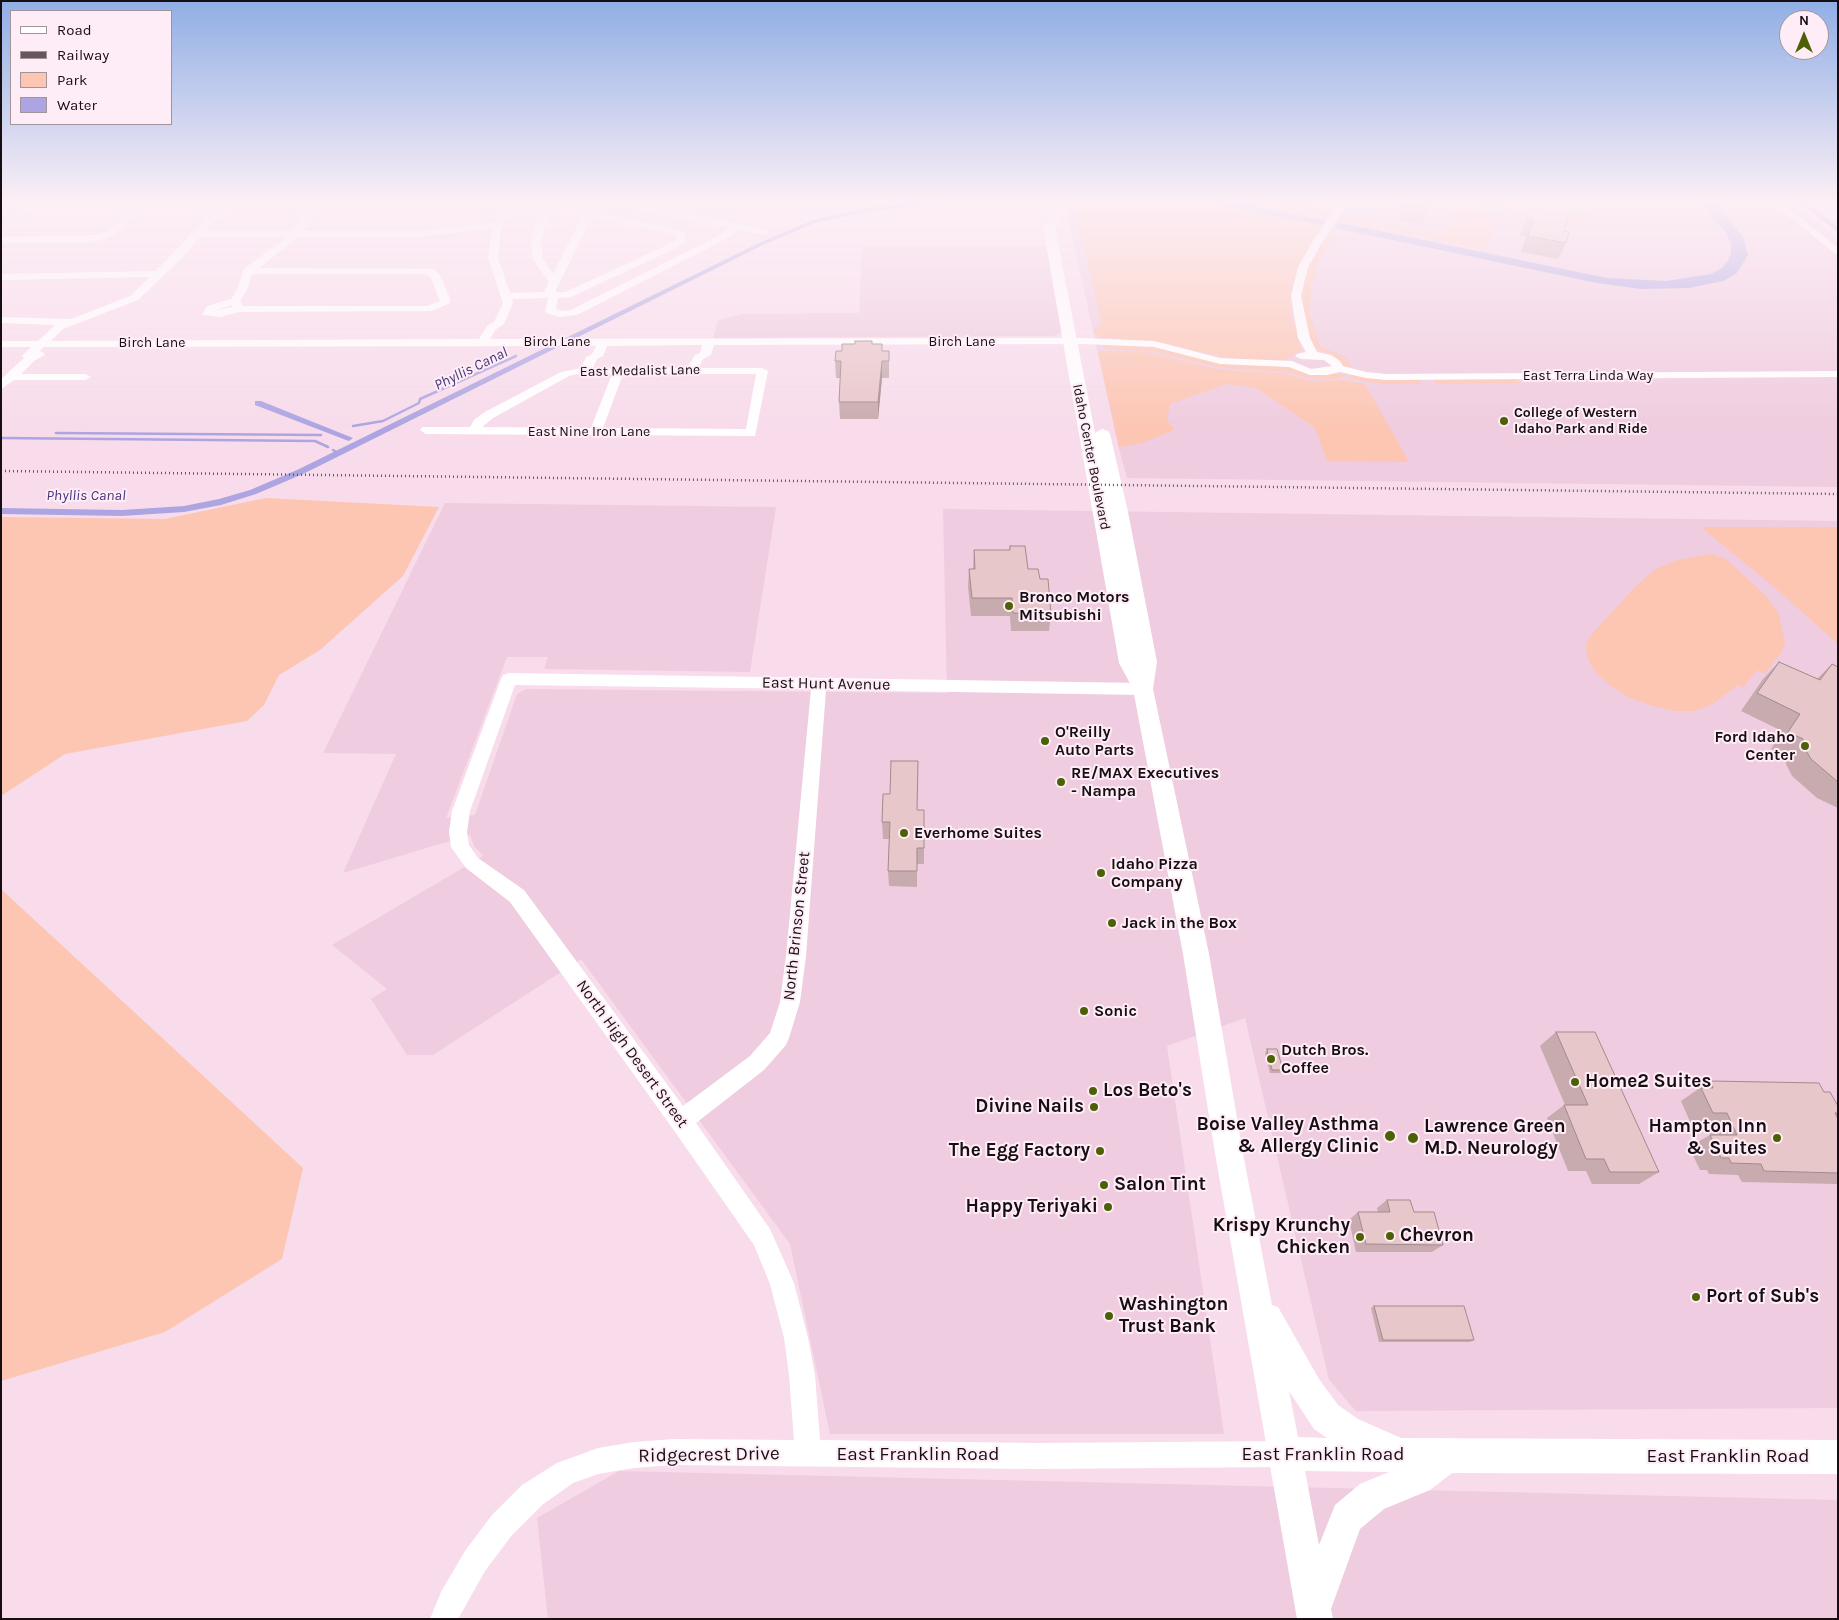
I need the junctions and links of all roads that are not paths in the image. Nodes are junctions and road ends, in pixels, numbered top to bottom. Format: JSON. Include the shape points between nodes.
{"nodes":[{"id":1,"x":156,"y":278,"type":"edge"},
{"id":2,"x":246,"y":278,"type":"edge"},
{"id":3,"x":436,"y":278,"type":"edge"},
{"id":4,"x":500,"y":278,"type":"edge"},
{"id":5,"x":551,"y":278,"type":"edge"},
{"id":6,"x":556,"y":278,"type":"edge"},
{"id":7,"x":606,"y":278,"type":"edge"},
{"id":8,"x":644,"y":278,"type":"edge"},
{"id":9,"x":1065,"y":278,"type":"edge"},
{"id":10,"x":1300,"y":278,"type":"edge"},
{"id":11,"x":554,"y":282,"type":"junction"},
{"id":12,"x":551,"y":295,"type":"junction"},
{"id":13,"x":507,"y":296,"type":"junction"},
{"id":14,"x":1,"y":320,"type":"edge"},
{"id":15,"x":70,"y":323,"type":"junction"},
{"id":16,"x":499,"y":324,"type":"junction"},
{"id":17,"x":482,"y":342,"type":"junction"},
{"id":18,"x":499,"y":342,"type":"junction"},
{"id":19,"x":598,"y":342,"type":"junction"},
{"id":20,"x":703,"y":342,"type":"junction"},
{"id":21,"x":1075,"y":342,"type":"junction"},
{"id":22,"x":1,"y":344,"type":"edge"},
{"id":23,"x":46,"y":344,"type":"junction"},
{"id":24,"x":1313,"y":355,"type":"junction"},
{"id":25,"x":1292,"y":364,"type":"junction"},
{"id":26,"x":1339,"y":368,"type":"junction"},
{"id":27,"x":586,"y":370,"type":"junction"},
{"id":28,"x":619,"y":370,"type":"junction"},
{"id":29,"x":692,"y":370,"type":"junction"},
{"id":30,"x":1838,"y":374,"type":"edge"},
{"id":31,"x":11,"y":377,"type":"junction"},
{"id":32,"x":86,"y":377,"type":"dead end"},
{"id":33,"x":1,"y":386,"type":"edge"},
{"id":34,"x":426,"y":430,"type":"dead end"},
{"id":35,"x":474,"y":430,"type":"junction"},
{"id":36,"x":596,"y":431,"type":"junction"},
{"id":37,"x":751,"y":433,"type":"joint"},
{"id":38,"x":509,"y":679,"type":"joint"},
{"id":39,"x":819,"y":684,"type":"junction"},
{"id":40,"x":1143,"y":689,"type":"junction"},
{"id":41,"x":681,"y":1121,"type":"junction"},
{"id":42,"x":1257,"y":1298,"type":"junction"},
{"id":43,"x":808,"y":1454,"type":"junction"},
{"id":44,"x":1286,"y":1454,"type":"junction"},
{"id":45,"x":1398,"y":1455,"type":"junction"},
{"id":46,"x":1446,"y":1456,"type":"junction"},
{"id":47,"x":1838,"y":1457,"type":"edge"},
{"id":48,"x":1314,"y":1613,"type":"edge"},
{"id":49,"x":444,"y":1619,"type":"edge"}],
"edges":[{"from":1,"to":15,"type":"street","via":[[134,298]]},
{"from":2,"to":3,"type":"street","via":[[237,306],[428,309],[438,315],[453,311],[444,303]]},
{"from":4,"to":13,"type":"street"},
{"from":5,"to":11,"type":"street"},
{"from":6,"to":11,"type":"street"},
{"from":7,"to":12,"type":"street","via":[[567,295]]},
{"from":8,"to":12,"type":"street","via":[[573,313],[550,311]]},
{"from":9,"to":21,"type":"main road","name":"Idaho Center Boulevard"},
{"from":10,"to":24,"type":"street","via":[[1296,296],[1302,330]]},
{"from":11,"to":12,"type":"street"},
{"from":12,"to":13,"type":"street"},
{"from":13,"to":16,"type":"street","via":[[508,303]]},
{"from":14,"to":15,"type":"street"},
{"from":15,"to":23,"type":"street"},
{"from":16,"to":17,"type":"street","via":[[491,328]]},
{"from":16,"to":18,"type":"street","via":[[503,327]]},
{"from":17,"to":18,"type":"street","name":"Birch Lane"},
{"from":17,"to":23,"type":"street","name":"Birch Lane"},
{"from":18,"to":19,"type":"street","name":"Birch Lane"},
{"from":19,"to":20,"type":"street","name":"Birch Lane"},
{"from":19,"to":27,"type":"street","via":[[597,356],[592,357]]},
{"from":20,"to":21,"type":"street","name":"Birch Lane"},
{"from":20,"to":29,"type":"street","via":[[705,355],[699,357]]},
{"from":21,"to":25,"type":"street","via":[[1154,344],[1220,361]]},
{"from":21,"to":40,"type":"main road","name":"Idaho Center Boulevard","via":[[1128,663]]},
{"from":22,"to":23,"type":"street","name":"Birch Lane"},
{"from":23,"to":31,"type":"street","via":[[37,356]]},
{"from":24,"to":25,"type":"street","via":[[1298,356]]},
{"from":24,"to":26,"type":"street","via":[[1333,360]]},
{"from":25,"to":26,"type":"street","via":[[1310,372]]},
{"from":26,"to":30,"type":"street","name":"East Terra Linda Way","via":[[1387,377]]},
{"from":27,"to":28,"type":"street","name":"East Medalist Lane"},
{"from":27,"to":35,"type":"street","name":"East Medalist Lane","via":[[565,374],[489,415]]},
{"from":28,"to":29,"type":"street","name":"East Medalist Lane"},
{"from":28,"to":36,"type":"street"},
{"from":29,"to":37,"type":"street","name":"East Medalist Lane","via":[[762,371]]},
{"from":31,"to":32,"type":"street"},
{"from":31,"to":33,"type":"street"},
{"from":34,"to":35,"type":"street","name":"East Nine Iron Lane"},
{"from":35,"to":36,"type":"street","name":"East Nine Iron Lane"},
{"from":36,"to":37,"type":"street","name":"East Nine Iron Lane"},
{"from":38,"to":39,"type":"street","name":"East Hunt Avenue"},
{"from":38,"to":41,"type":"street","name":"North High Desert Street","via":[[461,811],[460,847],[472,863],[517,896]]},
{"from":39,"to":40,"type":"street","name":"East Hunt Avenue"},
{"from":39,"to":41,"type":"street","name":"North Brinson Street","via":[[796,956],[790,1002],[779,1038],[757,1063]]},
{"from":40,"to":42,"type":"main road","name":"Idaho Center Boulevard","via":[[1196,954]]},
{"from":41,"to":43,"type":"street","name":"North High Desert Street","via":[[762,1237],[782,1283],[802,1375]]},
{"from":42,"to":44,"type":"main road","name":"Idaho Center Boulevard"},
{"from":42,"to":45,"type":"main road","via":[[1307,1391],[1326,1417],[1346,1431]]},
{"from":43,"to":44,"type":"street","name":"East Franklin Road"},
{"from":43,"to":49,"type":"street","name":"Ridgecrest Drive","via":[[674,1452],[634,1455],[566,1472],[532,1495],[502,1525],[475,1561]]},
{"from":44,"to":45,"type":"main road","name":"East Franklin Road"},
{"from":44,"to":48,"type":"main road","name":"Idaho Center Boulevard"},
{"from":45,"to":46,"type":"main road","name":"East Franklin Road"},
{"from":46,"to":47,"type":"main road","name":"East Franklin Road"},
{"from":46,"to":48,"type":"main road","via":[[1418,1478],[1372,1496],[1347,1517]]}]}
